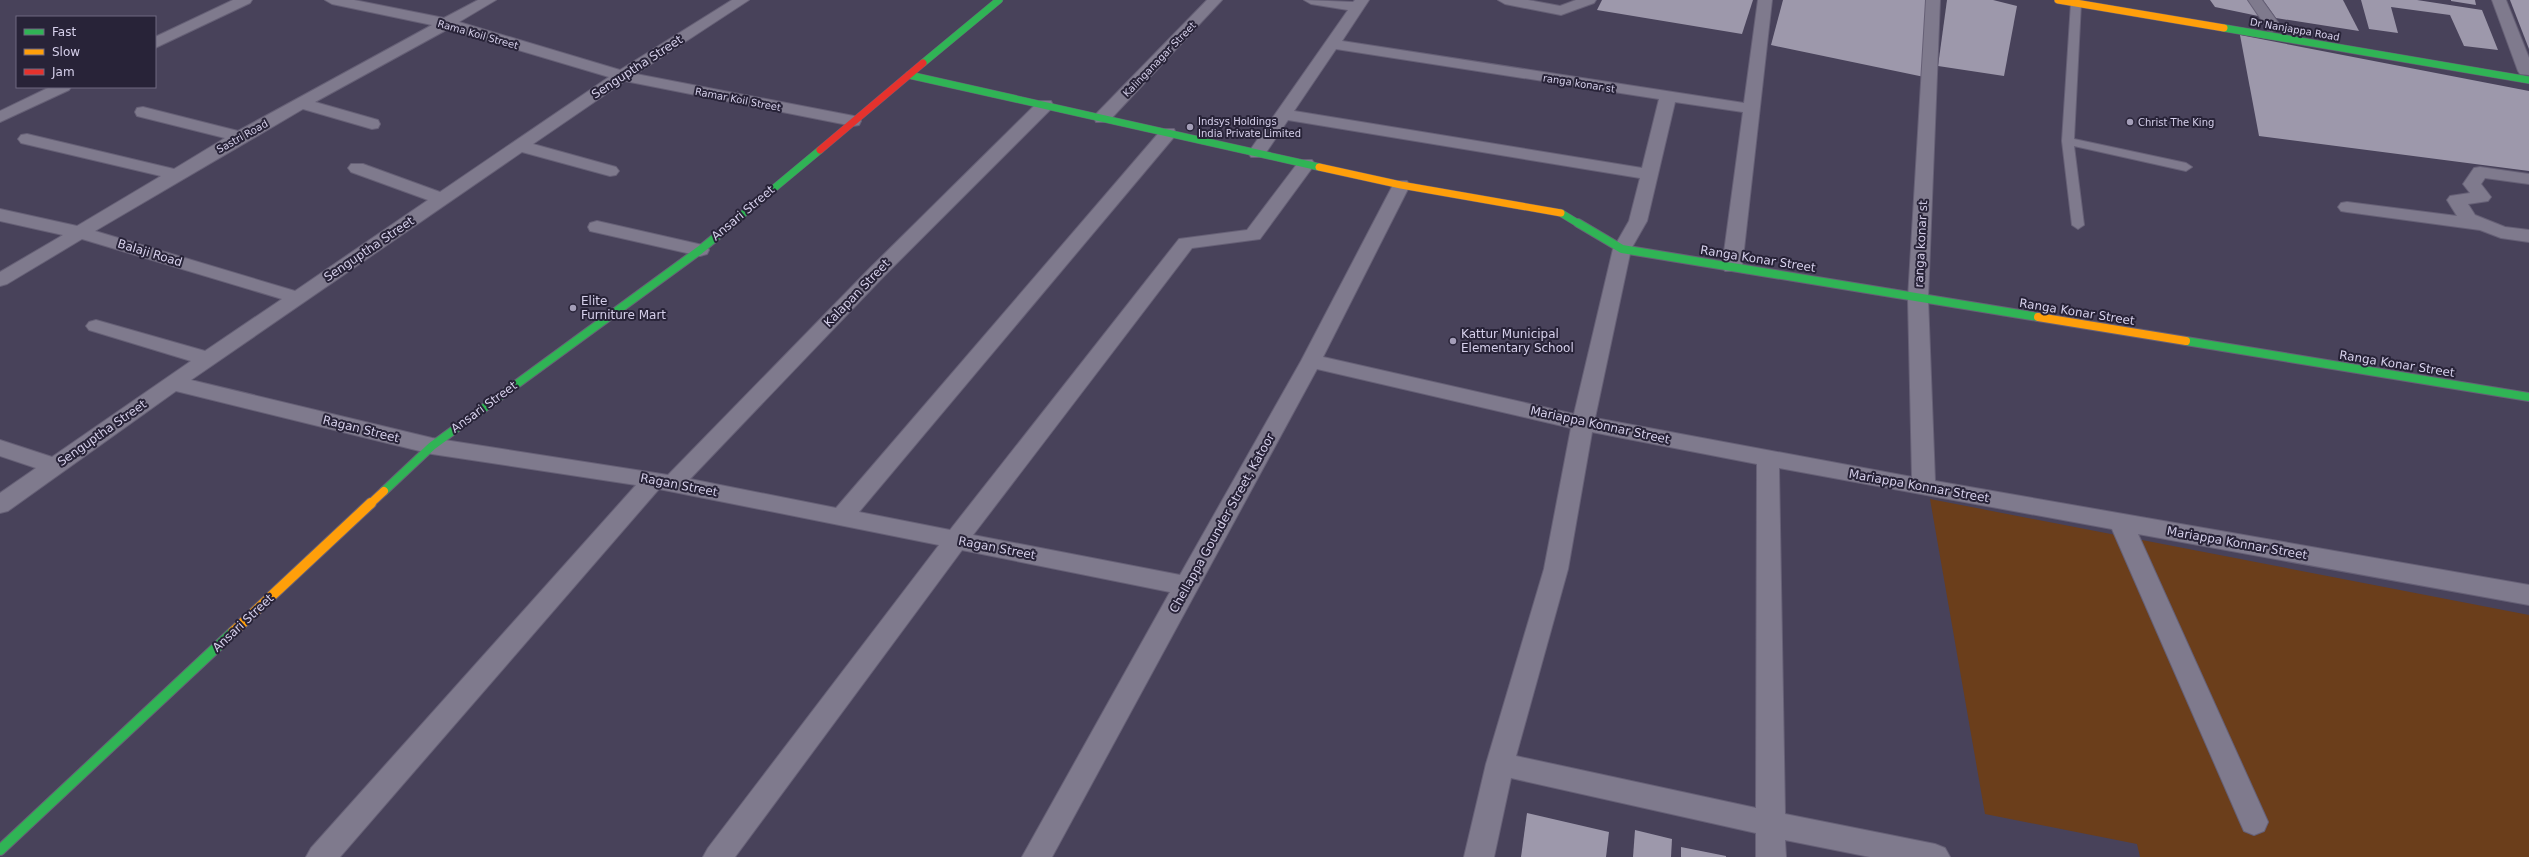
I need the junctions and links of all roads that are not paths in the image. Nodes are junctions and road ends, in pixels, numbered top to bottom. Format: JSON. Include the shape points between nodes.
{"nodes":[{"id":1,"x":245,"y":0,"type":"edge"},
{"id":2,"x":332,"y":0,"type":"edge"},
{"id":3,"x":488,"y":0,"type":"edge"},
{"id":4,"x":742,"y":0,"type":"edge"},
{"id":5,"x":999,"y":0,"type":"edge"},
{"id":6,"x":1216,"y":0,"type":"edge"},
{"id":7,"x":1311,"y":0,"type":"edge"},
{"id":8,"x":1505,"y":0,"type":"edge"},
{"id":9,"x":1589,"y":0,"type":"edge"},
{"id":10,"x":1765,"y":0,"type":"edge"},
{"id":11,"x":1933,"y":0,"type":"edge"},
{"id":12,"x":2058,"y":0,"type":"edge"},
{"id":13,"x":2113,"y":0,"type":"edge"},
{"id":14,"x":2255,"y":0,"type":"edge"},
{"id":15,"x":2499,"y":0,"type":"edge"},
{"id":16,"x":2076,"y":3,"type":"junction"},
{"id":17,"x":1360,"y":4,"type":"edge"},
{"id":18,"x":445,"y":23,"type":"junction"},
{"id":19,"x":2274,"y":28,"type":"junction"},
{"id":20,"x":156,"y":43,"type":"edge"},
{"id":21,"x":1332,"y":44,"type":"junction"},
{"id":22,"x":2528,"y":74,"type":"edge"},
{"id":23,"x":909,"y":75,"type":"junction"},
{"id":24,"x":622,"y":76,"type":"junction"},
{"id":25,"x":61,"y":88,"type":"edge"},
{"id":26,"x":1668,"y":97,"type":"junction"},
{"id":27,"x":302,"y":104,"type":"junction"},
{"id":28,"x":1045,"y":105,"type":"junction"},
{"id":29,"x":1753,"y":109,"type":"junction"},
{"id":30,"x":143,"y":112,"type":"dead end"},
{"id":31,"x":1284,"y":114,"type":"junction"},
{"id":32,"x":0,"y":117,"type":"edge"},
{"id":33,"x":1102,"y":118,"type":"junction"},
{"id":34,"x":854,"y":121,"type":"junction"},
{"id":35,"x":372,"y":124,"type":"dead end"},
{"id":36,"x":1168,"y":133,"type":"junction"},
{"id":37,"x":240,"y":137,"type":"junction"},
{"id":38,"x":27,"y":139,"type":"dead end"},
{"id":39,"x":2068,"y":141,"type":"junction"},
{"id":40,"x":520,"y":146,"type":"junction"},
{"id":41,"x":1257,"y":153,"type":"junction"},
{"id":42,"x":1306,"y":164,"type":"junction"},
{"id":43,"x":2186,"y":167,"type":"dead end"},
{"id":44,"x":357,"y":168,"type":"dead end"},
{"id":45,"x":610,"y":171,"type":"dead end"},
{"id":46,"x":1649,"y":174,"type":"junction"},
{"id":47,"x":177,"y":175,"type":"junction"},
{"id":48,"x":2529,"y":179,"type":"edge"},
{"id":49,"x":1401,"y":185,"type":"junction"},
{"id":50,"x":443,"y":199,"type":"junction"},
{"id":51,"x":2347,"y":208,"type":"dead end"},
{"id":52,"x":0,"y":215,"type":"edge"},
{"id":53,"x":2078,"y":225,"type":"dead end"},
{"id":54,"x":2484,"y":225,"type":"junction"},
{"id":55,"x":597,"y":226,"type":"dead end"},
{"id":56,"x":81,"y":233,"type":"junction"},
{"id":57,"x":2529,"y":236,"type":"edge"},
{"id":58,"x":700,"y":250,"type":"junction"},
{"id":59,"x":1622,"y":250,"type":"junction"},
{"id":60,"x":1732,"y":267,"type":"junction"},
{"id":61,"x":0,"y":280,"type":"edge"},
{"id":62,"x":298,"y":298,"type":"junction"},
{"id":63,"x":1918,"y":298,"type":"junction"},
{"id":64,"x":96,"y":326,"type":"dead end"},
{"id":65,"x":207,"y":359,"type":"junction"},
{"id":66,"x":1311,"y":361,"type":"junction"},
{"id":67,"x":172,"y":383,"type":"junction"},
{"id":68,"x":2529,"y":397,"type":"edge"},
{"id":69,"x":1583,"y":423,"type":"junction"},
{"id":70,"x":432,"y":446,"type":"junction"},
{"id":71,"x":0,"y":448,"type":"edge"},
{"id":72,"x":1768,"y":458,"type":"junction"},
{"id":73,"x":56,"y":466,"type":"junction"},
{"id":74,"x":663,"y":482,"type":"junction"},
{"id":75,"x":1924,"y":487,"type":"junction"},
{"id":76,"x":0,"y":505,"type":"edge"},
{"id":77,"x":842,"y":517,"type":"junction"},
{"id":78,"x":2121,"y":522,"type":"junction"},
{"id":79,"x":956,"y":540,"type":"junction"},
{"id":80,"x":1187,"y":586,"type":"junction"},
{"id":81,"x":2529,"y":595,"type":"edge"},
{"id":82,"x":1500,"y":764,"type":"junction"},
{"id":83,"x":2254,"y":822,"type":"dead end"},
{"id":84,"x":1770,"y":824,"type":"junction"},
{"id":85,"x":0,"y":850,"type":"edge"},
{"id":86,"x":321,"y":857,"type":"edge"},
{"id":87,"x":718,"y":857,"type":"edge"},
{"id":88,"x":1036,"y":857,"type":"edge"},
{"id":89,"x":1479,"y":857,"type":"edge"},
{"id":90,"x":1771,"y":857,"type":"edge"},
{"id":91,"x":1935,"y":857,"type":"edge"}],
"edges":[{"from":1,"to":20,"type":"street"},
{"from":2,"to":18,"type":"street","name":"Rama Koil Street"},
{"from":3,"to":18,"type":"street","name":"Sastri Road"},
{"from":4,"to":24,"type":"street","name":"Senguptha Street"},
{"from":5,"to":23,"type":"main road","name":"Ansari Street"},
{"from":6,"to":33,"type":"street","name":"Kalinganagar Street"},
{"from":7,"to":17,"type":"street"},
{"from":8,"to":9,"type":"street","via":[[1560,10]]},
{"from":10,"to":29,"type":"street"},
{"from":11,"to":63,"type":"street","name":"ranga konar st"},
{"from":12,"to":16,"type":"main road","name":"Dr Nanjappa Road"},
{"from":13,"to":19,"type":"main road","name":"Dr Nanjappa Road"},
{"from":14,"to":19,"type":"street"},
{"from":15,"to":22,"type":"street"},
{"from":16,"to":22,"type":"main road","name":"Dr Nanjappa Road"},
{"from":16,"to":39,"type":"lane"},
{"from":17,"to":21,"type":"street"},
{"from":18,"to":24,"type":"street","name":"Rama Koil Street"},
{"from":18,"to":27,"type":"street","name":"Sastri Road"},
{"from":19,"to":22,"type":"main road","name":"Dr Nanjappa Road"},
{"from":21,"to":26,"type":"street","name":"ranga konar st"},
{"from":21,"to":31,"type":"street"},
{"from":23,"to":28,"type":"main road"},
{"from":23,"to":34,"type":"main road","name":"Ansari Street"},
{"from":24,"to":34,"type":"street","name":"Ramar Koil Street"},
{"from":24,"to":40,"type":"street","name":"Senguptha Street"},
{"from":25,"to":32,"type":"street"},
{"from":26,"to":29,"type":"street","name":"ranga konar st"},
{"from":26,"to":46,"type":"street"},
{"from":27,"to":35,"type":"street"},
{"from":27,"to":37,"type":"street","name":"Sastri Road"},
{"from":28,"to":33,"type":"main road"},
{"from":28,"to":74,"type":"street","name":"Kalapan Street"},
{"from":29,"to":60,"type":"street"},
{"from":30,"to":37,"type":"street"},
{"from":31,"to":41,"type":"street"},
{"from":31,"to":46,"type":"street"},
{"from":33,"to":36,"type":"main road"},
{"from":34,"to":58,"type":"main road","name":"Ansari Street"},
{"from":36,"to":41,"type":"main road"},
{"from":36,"to":77,"type":"street"},
{"from":37,"to":47,"type":"street","name":"Sastri Road"},
{"from":38,"to":47,"type":"street"},
{"from":39,"to":43,"type":"lane"},
{"from":39,"to":53,"type":"lane"},
{"from":40,"to":45,"type":"street"},
{"from":40,"to":50,"type":"street","name":"Senguptha Street"},
{"from":41,"to":42,"type":"main road"},
{"from":42,"to":49,"type":"main road"},
{"from":42,"to":79,"type":"street","via":[[1254,235],[1186,243]]},
{"from":44,"to":50,"type":"street"},
{"from":46,"to":59,"type":"street","via":[[1638,221]]},
{"from":47,"to":56,"type":"street","name":"Sastri Road"},
{"from":48,"to":54,"type":"street","via":[[2480,172],[2472,184],[2482,197],[2456,200],[2468,219]]},
{"from":49,"to":59,"type":"main road","via":[[1565,214]]},
{"from":49,"to":66,"type":"street","name":"Chellappa Gounder Street, Katoor"},
{"from":50,"to":62,"type":"street","name":"Senguptha Street"},
{"from":51,"to":54,"type":"street"},
{"from":52,"to":56,"type":"street","name":"Balaji Road"},
{"from":54,"to":57,"type":"street","via":[[2501,232]]},
{"from":55,"to":58,"type":"street"},
{"from":56,"to":61,"type":"street","name":"Sastri Road"},
{"from":56,"to":62,"type":"street","name":"Balaji Road"},
{"from":58,"to":70,"type":"main road","name":"Ansari Street"},
{"from":59,"to":60,"type":"main road","name":"Ranga Konar Street"},
{"from":59,"to":69,"type":"street"},
{"from":60,"to":63,"type":"main road","name":"Ranga Konar Street"},
{"from":62,"to":65,"type":"street","name":"Senguptha Street"},
{"from":63,"to":68,"type":"main road","name":"Ranga Konar Street"},
{"from":63,"to":75,"type":"street","name":"ranga konar st"},
{"from":64,"to":65,"type":"street"},
{"from":65,"to":67,"type":"street","name":"Senguptha Street"},
{"from":66,"to":69,"type":"street","name":"Mariappa Konnar Street"},
{"from":66,"to":80,"type":"street","name":"Chellappa Gounder Street, Katoor"},
{"from":67,"to":70,"type":"street","name":"Ragan Street"},
{"from":67,"to":73,"type":"street","name":"Senguptha Street"},
{"from":69,"to":72,"type":"street","name":"Mariappa Konnar Street"},
{"from":69,"to":82,"type":"street","via":[[1556,569]]},
{"from":70,"to":74,"type":"street","name":"Ragan Street"},
{"from":70,"to":85,"type":"main road","name":"Ansari Street"},
{"from":71,"to":73,"type":"street"},
{"from":72,"to":75,"type":"street","name":"Mariappa Konnar Street"},
{"from":72,"to":84,"type":"street"},
{"from":73,"to":76,"type":"street","name":"Senguptha Street"},
{"from":74,"to":77,"type":"street","name":"Ragan Street"},
{"from":74,"to":86,"type":"street"},
{"from":75,"to":78,"type":"street","name":"Mariappa Konnar Street"},
{"from":77,"to":79,"type":"street","name":"Ragan Street"},
{"from":78,"to":81,"type":"street","name":"Mariappa Konnar Street"},
{"from":78,"to":83,"type":"street"},
{"from":79,"to":80,"type":"street","name":"Ragan Street"},
{"from":79,"to":87,"type":"street"},
{"from":80,"to":88,"type":"street","name":"Chellappa Gounder Street, Katoor"},
{"from":82,"to":84,"type":"street"},
{"from":82,"to":89,"type":"street"},
{"from":84,"to":90,"type":"street"},
{"from":84,"to":91,"type":"street"}]}
